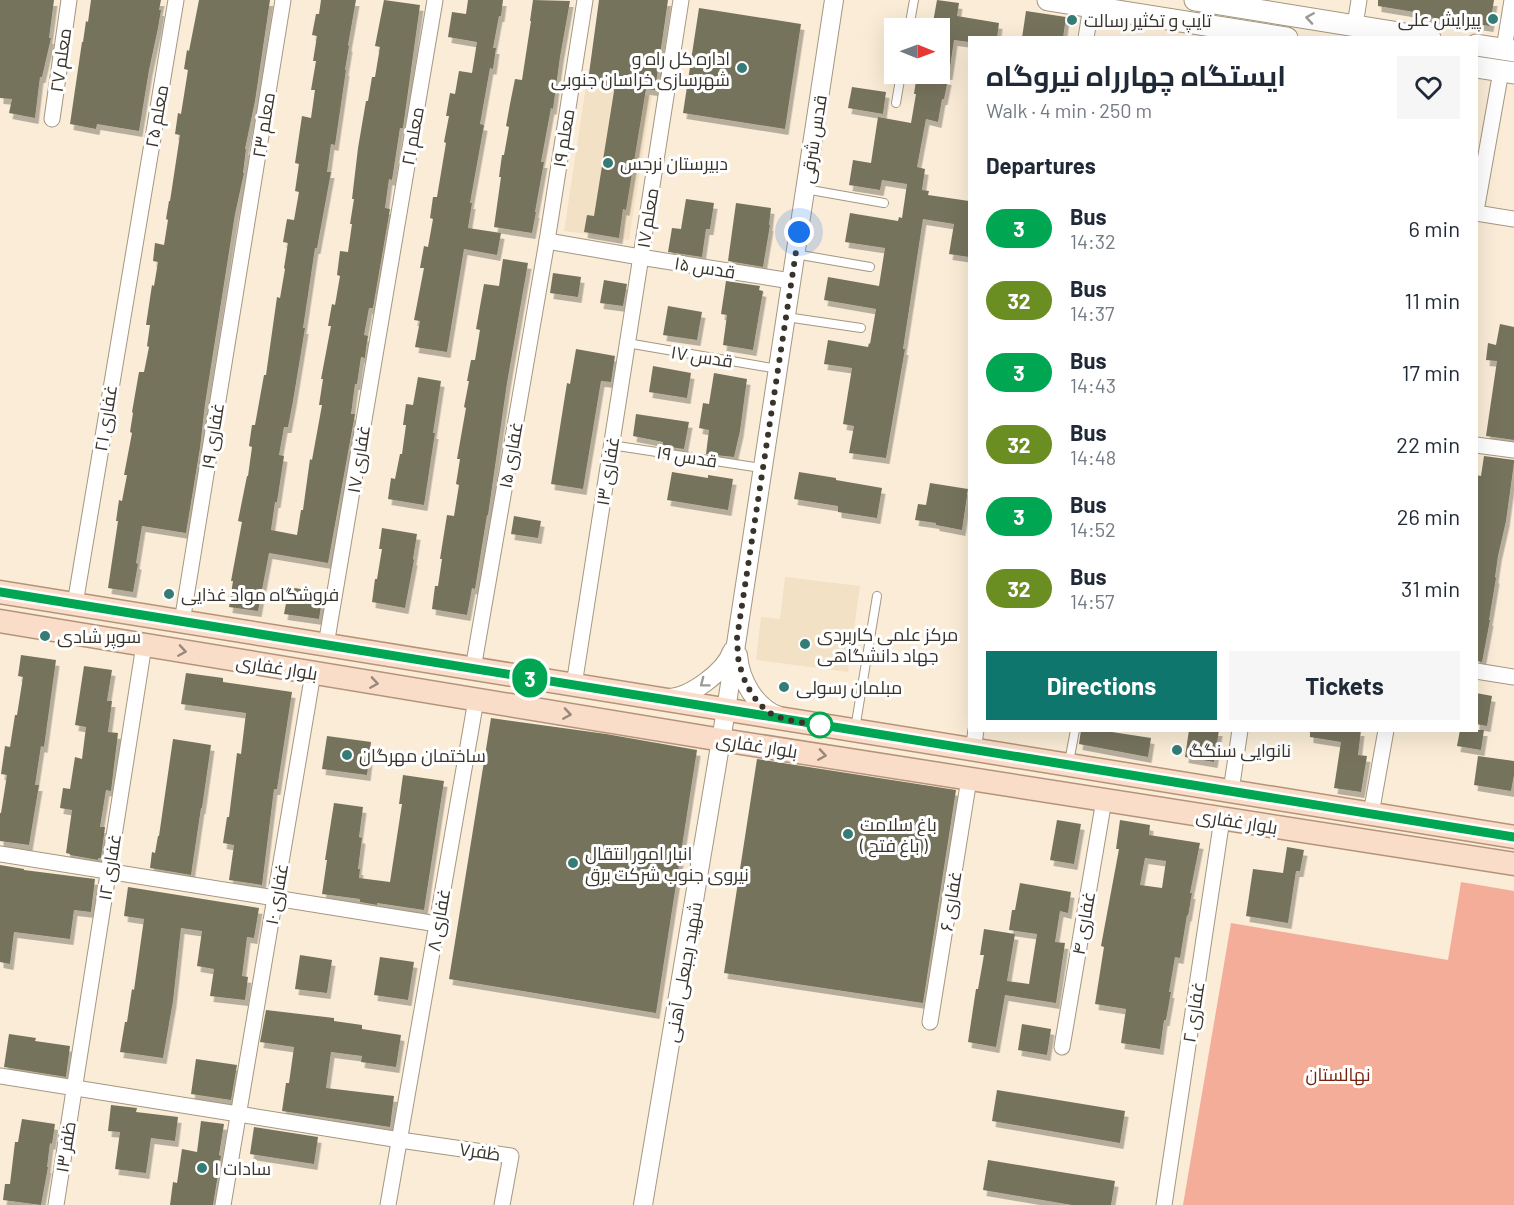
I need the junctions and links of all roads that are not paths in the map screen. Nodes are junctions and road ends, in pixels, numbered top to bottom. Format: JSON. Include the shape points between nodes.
{"nodes":[{"id":1,"x":69,"y":0,"type":"edge"},
{"id":2,"x":176,"y":0,"type":"edge"},
{"id":3,"x":283,"y":0,"type":"edge"},
{"id":4,"x":435,"y":0,"type":"edge"},
{"id":5,"x":585,"y":0,"type":"edge"},
{"id":6,"x":681,"y":0,"type":"edge"},
{"id":7,"x":834,"y":0,"type":"edge"},
{"id":8,"x":914,"y":0,"type":"edge"},
{"id":9,"x":1048,"y":0,"type":"edge"},
{"id":10,"x":1195,"y":0,"type":"edge"},
{"id":11,"x":1359,"y":0,"type":"edge"},
{"id":12,"x":1512,"y":0,"type":"edge"},
{"id":13,"x":1231,"y":3,"type":"edge"},
{"id":14,"x":1091,"y":7,"type":"junction"},
{"id":15,"x":911,"y":18,"type":"edge"},
{"id":16,"x":1355,"y":26,"type":"junction"},
{"id":17,"x":1086,"y":36,"type":"edge"},
{"id":18,"x":1274,"y":36,"type":"edge"},
{"id":19,"x":1418,"y":36,"type":"edge"},
{"id":20,"x":1478,"y":45,"type":"edge"},
{"id":21,"x":1509,"y":50,"type":"edge"},
{"id":22,"x":1478,"y":68,"type":"edge"},
{"id":23,"x":1508,"y":72,"type":"edge"},
{"id":24,"x":899,"y":84,"type":"edge"},
{"id":25,"x":896,"y":103,"type":"dead end"},
{"id":26,"x":52,"y":119,"type":"dead end"},
{"id":27,"x":805,"y":189,"type":"junction"},
{"id":28,"x":884,"y":203,"type":"dead end"},
{"id":29,"x":1478,"y":203,"type":"edge"},
{"id":30,"x":1478,"y":212,"type":"edge"},
{"id":31,"x":1514,"y":219,"type":"edge"},
{"id":32,"x":136,"y":232,"type":"joint"},
{"id":33,"x":547,"y":241,"type":"junction"},
{"id":34,"x":242,"y":249,"type":"joint"},
{"id":35,"x":795,"y":254,"type":"junction"},
{"id":36,"x":640,"y":257,"type":"junction"},
{"id":37,"x":870,"y":267,"type":"dead end"},
{"id":38,"x":389,"y":273,"type":"joint"},
{"id":39,"x":791,"y":281,"type":"junction"},
{"id":40,"x":786,"y":317,"type":"junction"},
{"id":41,"x":861,"y":328,"type":"dead end"},
{"id":42,"x":627,"y":344,"type":"junction"},
{"id":43,"x":778,"y":369,"type":"junction"},
{"id":44,"x":612,"y":445,"type":"junction"},
{"id":45,"x":1478,"y":445,"type":"edge"},
{"id":46,"x":1514,"y":450,"type":"edge"},
{"id":47,"x":763,"y":468,"type":"junction"},
{"id":48,"x":0,"y":592,"type":"edge"},
{"id":49,"x":877,"y":596,"type":"dead end"},
{"id":50,"x":75,"y":604,"type":"junction"},
{"id":51,"x":0,"y":621,"type":"edge"},
{"id":52,"x":182,"y":622,"type":"junction"},
{"id":53,"x":737,"y":638,"type":"junction"},
{"id":54,"x":144,"y":645,"type":"junction"},
{"id":55,"x":326,"y":645,"type":"junction"},
{"id":56,"x":473,"y":669,"type":"junction"},
{"id":57,"x":1478,"y":671,"type":"edge"},
{"id":58,"x":313,"y":673,"type":"junction"},
{"id":59,"x":1514,"y":677,"type":"edge"},
{"id":60,"x":574,"y":685,"type":"junction"},
{"id":61,"x":651,"y":698,"type":"junction"},
{"id":62,"x":476,"y":700,"type":"junction"},
{"id":63,"x":726,"y":710,"type":"junction"},
{"id":64,"x":789,"y":720,"type":"junction"},
{"id":65,"x":855,"y":731,"type":"junction"},
{"id":66,"x":1075,"y":732,"type":"edge"},
{"id":67,"x":1240,"y":732,"type":"edge"},
{"id":68,"x":1386,"y":732,"type":"edge"},
{"id":69,"x":722,"y":740,"type":"junction"},
{"id":70,"x":975,"y":740,"type":"edge"},
{"id":71,"x":1069,"y":765,"type":"junction"},
{"id":72,"x":969,"y":779,"type":"junction"},
{"id":73,"x":1231,"y":791,"type":"junction"},
{"id":74,"x":1104,"y":800,"type":"junction"},
{"id":75,"x":1371,"y":814,"type":"junction"},
{"id":76,"x":1222,"y":819,"type":"junction"},
{"id":77,"x":1514,"y":837,"type":"edge"},
{"id":78,"x":0,"y":854,"type":"edge"},
{"id":79,"x":1514,"y":864,"type":"edge"},
{"id":80,"x":108,"y":871,"type":"junction"},
{"id":81,"x":275,"y":898,"type":"junction"},
{"id":82,"x":437,"y":924,"type":"junction"},
{"id":83,"x":930,"y":1022,"type":"dead end"},
{"id":84,"x":1062,"y":1047,"type":"dead end"},
{"id":85,"x":0,"y":1076,"type":"edge"},
{"id":86,"x":74,"y":1088,"type":"junction"},
{"id":87,"x":239,"y":1114,"type":"junction"},
{"id":88,"x":400,"y":1140,"type":"junction"},
{"id":89,"x":56,"y":1205,"type":"edge"},
{"id":90,"x":223,"y":1205,"type":"edge"},
{"id":91,"x":388,"y":1205,"type":"edge"},
{"id":92,"x":502,"y":1205,"type":"edge"},
{"id":93,"x":643,"y":1205,"type":"edge"},
{"id":94,"x":1164,"y":1205,"type":"edge"}],
"edges":[{"from":1,"to":26,"type":"street","name":"معلم ۲۷"},
{"from":2,"to":32,"type":"street","name":"معلم ۲۵"},
{"from":3,"to":34,"type":"street","name":"معلم ۲۳"},
{"from":4,"to":38,"type":"street","name":"معلم ۲۱"},
{"from":5,"to":33,"type":"street","name":"معلم ۱۹"},
{"from":6,"to":36,"type":"street","name":"معلم ۱۷"},
{"from":7,"to":27,"type":"street","name":"قدس شرقی"},
{"from":8,"to":15,"type":"lane"},
{"from":9,"to":14,"type":"main road"},
{"from":10,"to":13,"type":"main road"},
{"from":11,"to":16,"type":"street"},
{"from":12,"to":21,"type":"street"},
{"from":16,"to":13,"type":"main road","one_way":true},
{"from":14,"to":17,"type":"street"},
{"from":14,"to":18,"type":"main road"},
{"from":16,"to":19,"type":"main road"},
{"from":20,"to":21,"type":"main road"},
{"from":22,"to":23,"type":"main road"},
{"from":23,"to":29,"type":"street"},
{"from":24,"to":25,"type":"lane"},
{"from":27,"to":28,"type":"lane"},
{"from":27,"to":35,"type":"street","name":"قدس شرقی"},
{"from":30,"to":31,"type":"street"},
{"from":32,"to":50,"type":"street","name":"غفاری ۲۱"},
{"from":33,"to":36,"type":"street","name":"قدس ۱۵"},
{"from":33,"to":56,"type":"street","name":"غفاری ۱۵"},
{"from":34,"to":52,"type":"street","name":"غفاری ۱۹"},
{"from":35,"to":37,"type":"lane"},
{"from":35,"to":39,"type":"street","name":"قدس شرقی"},
{"from":36,"to":39,"type":"street","name":"قدس ۱۵"},
{"from":36,"to":42,"type":"street","name":"غفاری ۱۳"},
{"from":38,"to":55,"type":"street","name":"غفاری ۱۷"},
{"from":39,"to":40,"type":"street","name":"قدس شرقی"},
{"from":40,"to":41,"type":"lane"},
{"from":40,"to":43,"type":"street","name":"قدس شرقی"},
{"from":42,"to":43,"type":"lane","name":"قدس ۱۷"},
{"from":42,"to":44,"type":"street","name":"غفاری ۱۳"},
{"from":43,"to":47,"type":"street","name":"قدس شرقی"},
{"from":44,"to":47,"type":"lane","name":"قدس ۱۹"},
{"from":44,"to":60,"type":"street","name":"غفاری ۱۳"},
{"from":45,"to":46,"type":"street"},
{"from":47,"to":53,"type":"street","name":"قدس شرقی"},
{"from":48,"to":50,"type":"main road","name":"بلوار غفاری"},
{"from":49,"to":65,"type":"lane"},
{"from":50,"to":52,"type":"main road","name":"بلوار غفاری"},
{"from":51,"to":54,"type":"main road","name":"بلوار غفاری"},
{"from":52,"to":55,"type":"main road","name":"بلوار غفاری"},
{"from":53,"to":61,"type":"street","one_way":true,"via":[[727,662],[693,691],[674,698]]},
{"from":53,"to":63,"type":"street","name":"قدس شرقی"},
{"from":53,"to":64,"type":"street","via":[[739,665],[756,700],[770,712]]},
{"from":54,"to":58,"type":"main road","name":"بلوار غفاری","one_way":true},
{"from":54,"to":80,"type":"street","name":"غفاری ۱۲"},
{"from":55,"to":56,"type":"main road","name":"بلوار غفاری"},
{"from":56,"to":60,"type":"main road","name":"بلوار غفاری"},
{"from":57,"to":59,"type":"street"},
{"from":58,"to":62,"type":"main road","name":"بلوار غفاری","one_way":true},
{"from":58,"to":81,"type":"street","name":"غفاری ۱۰"},
{"from":60,"to":61,"type":"main road","name":"بلوار غفاری"},
{"from":61,"to":63,"type":"main road","name":"بلوار غفاری"},
{"from":62,"to":69,"type":"main road","name":"بلوار غفاری","one_way":true},
{"from":62,"to":82,"type":"street","name":"غفاری ۸"},
{"from":63,"to":64,"type":"main road","name":"بلوار غفاری"},
{"from":63,"to":69,"type":"street","name":"قدس شرقی"},
{"from":64,"to":65,"type":"main road","name":"بلوار غفاری"},
{"from":65,"to":70,"type":"main road","name":"بلوار غفاری"},
{"from":66,"to":71,"type":"lane"},
{"from":67,"to":73,"type":"street"},
{"from":68,"to":75,"type":"street"},
{"from":69,"to":72,"type":"main road","name":"بلوار غفاری","one_way":true},
{"from":69,"to":93,"type":"street","name":"شهید رجبعلی آهنی"},
{"from":70,"to":71,"type":"main road","name":"بلوار غفاری"},
{"from":71,"to":73,"type":"main road","name":"بلوار غفاری"},
{"from":72,"to":74,"type":"main road","name":"بلوار غفاری"},
{"from":72,"to":83,"type":"street","name":"غفاری ۶"},
{"from":73,"to":75,"type":"main road","name":"بلوار غفاری"},
{"from":74,"to":76,"type":"main road","name":"بلوار غفاری"},
{"from":74,"to":84,"type":"street","name":"غفاری ۴"},
{"from":75,"to":77,"type":"main road","name":"بلوار غفاری"},
{"from":76,"to":79,"type":"main road","name":"بلوار غفاری"},
{"from":76,"to":94,"type":"street","name":"غفاری ۲"},
{"from":78,"to":80,"type":"street"},
{"from":80,"to":81,"type":"street"},
{"from":80,"to":86,"type":"street","name":"غفاری ۱۲"},
{"from":81,"to":82,"type":"street"},
{"from":81,"to":87,"type":"street","name":"غفاری ۱۰"},
{"from":82,"to":88,"type":"street","name":"غفاری ۸"},
{"from":85,"to":86,"type":"street"},
{"from":86,"to":87,"type":"street"},
{"from":86,"to":89,"type":"street","name":"ظفر ۱۳"},
{"from":87,"to":88,"type":"street"},
{"from":87,"to":90,"type":"street","name":"غفاری ۱۰"},
{"from":88,"to":91,"type":"street","name":"غفاری ۸"},
{"from":88,"to":92,"type":"street","name":"ظفر۷","via":[[511,1155]]}]}
